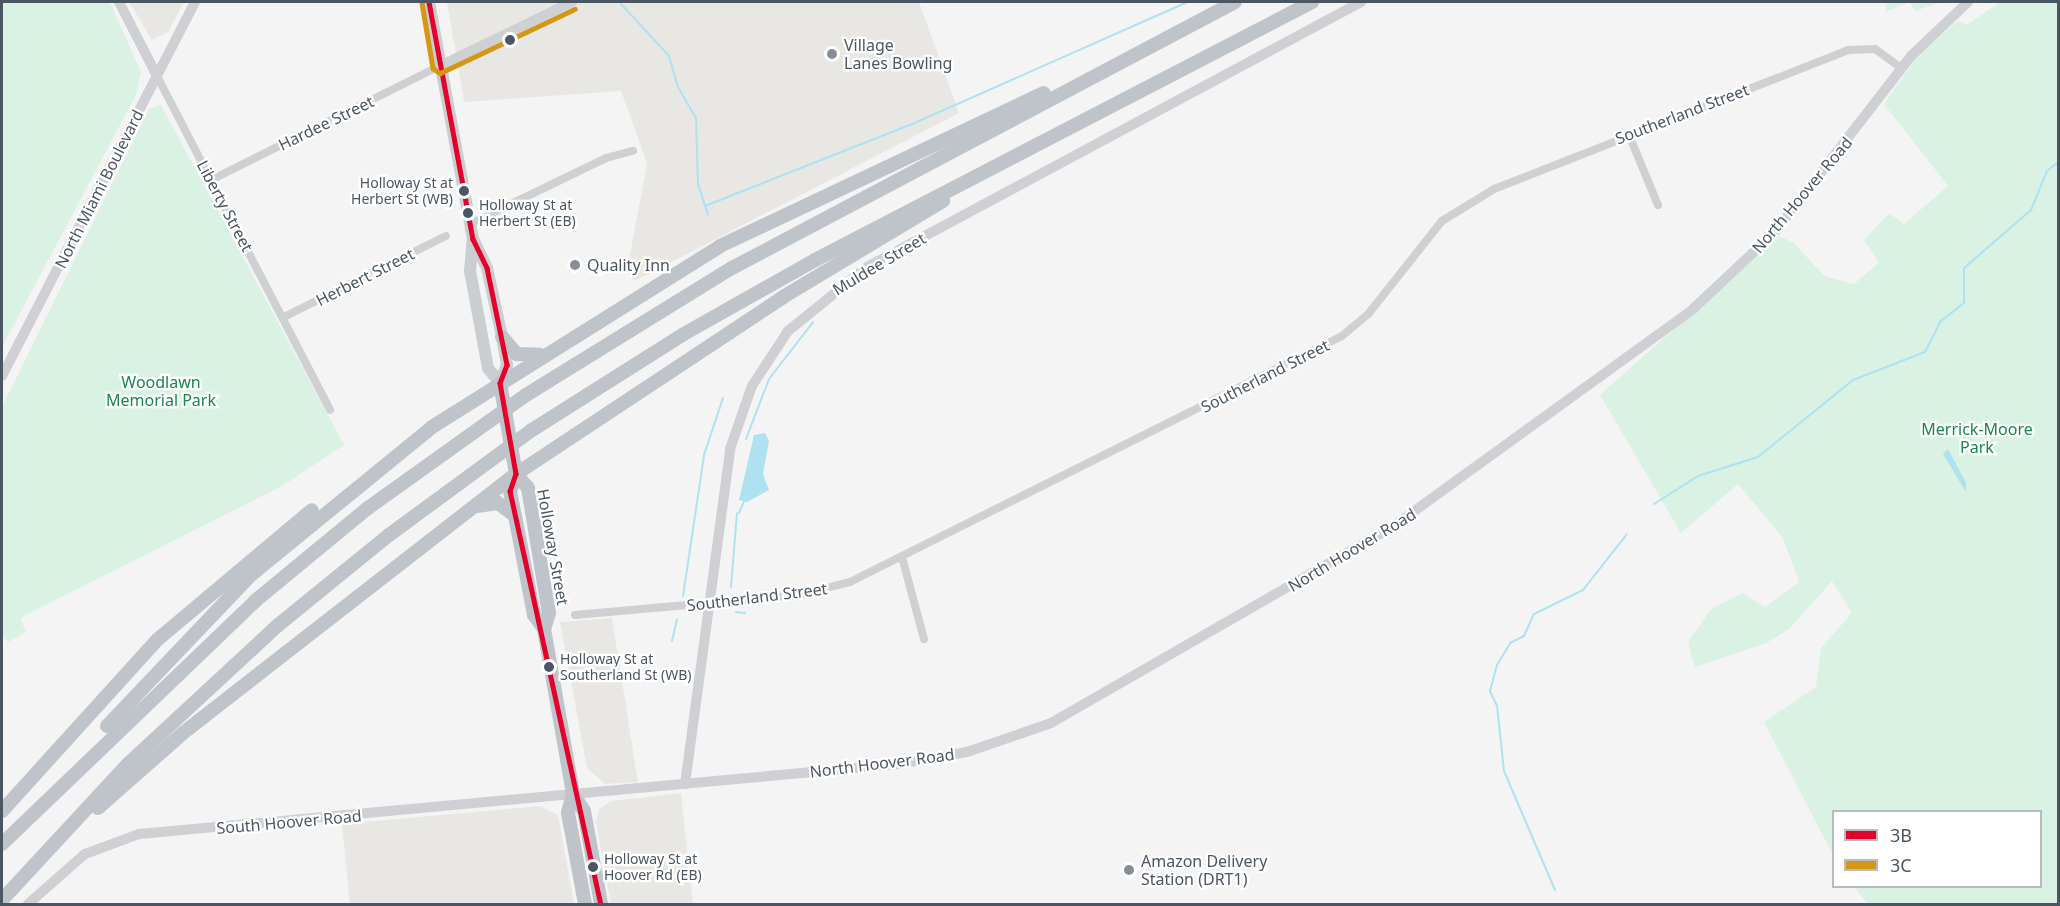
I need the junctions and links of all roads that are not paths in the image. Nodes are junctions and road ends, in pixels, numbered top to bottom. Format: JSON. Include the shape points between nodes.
{"nodes":[{"id":1,"x":119,"y":2,"type":"edge"},
{"id":2,"x":195,"y":2,"type":"edge"},
{"id":3,"x":429,"y":2,"type":"edge"},
{"id":4,"x":572,"y":2,"type":"edge"},
{"id":5,"x":1235,"y":2,"type":"edge"},
{"id":6,"x":1312,"y":2,"type":"edge"},
{"id":7,"x":1361,"y":2,"type":"edge"},
{"id":8,"x":1968,"y":2,"type":"edge"},
{"id":9,"x":1120,"y":61,"type":"junction"},
{"id":10,"x":440,"y":66,"type":"junction"},
{"id":11,"x":1901,"y":68,"type":"junction"},
{"id":12,"x":157,"y":76,"type":"junction"},
{"id":13,"x":1629,"y":135,"type":"junction"},
{"id":14,"x":633,"y":152,"type":"dead end"},
{"id":15,"x":978,"y":174,"type":"junction"},
{"id":16,"x":211,"y":180,"type":"junction"},
{"id":17,"x":1658,"y":205,"type":"dead end"},
{"id":18,"x":470,"y":224,"type":"junction"},
{"id":19,"x":446,"y":236,"type":"dead end"},
{"id":20,"x":473,"y":239,"type":"junction"},
{"id":21,"x":284,"y":317,"type":"junction"},
{"id":22,"x":502,"y":337,"type":"junction"},
{"id":23,"x":542,"y":355,"type":"junction"},
{"id":24,"x":2,"y":376,"type":"edge"},
{"id":25,"x":500,"y":383,"type":"junction"},
{"id":26,"x":330,"y":410,"type":"dead end"},
{"id":27,"x":370,"y":474,"type":"junction"},
{"id":28,"x":516,"y":474,"type":"junction"},
{"id":29,"x":475,"y":506,"type":"junction"},
{"id":30,"x":514,"y":516,"type":"junction"},
{"id":31,"x":902,"y":557,"type":"junction"},
{"id":32,"x":708,"y":604,"type":"junction"},
{"id":33,"x":575,"y":615,"type":"dead end"},
{"id":34,"x":544,"y":630,"type":"junction"},
{"id":35,"x":924,"y":639,"type":"dead end"},
{"id":36,"x":685,"y":784,"type":"junction"},
{"id":37,"x":56,"y":786,"type":"junction"},
{"id":38,"x":573,"y":794,"type":"junction"},
{"id":39,"x":2,"y":811,"type":"edge"},
{"id":40,"x":2,"y":844,"type":"edge"},
{"id":41,"x":3,"y":898,"type":"edge"},
{"id":42,"x":28,"y":904,"type":"edge"},
{"id":43,"x":585,"y":904,"type":"edge"},
{"id":44,"x":601,"y":904,"type":"edge"}],
"edges":[{"from":1,"to":12,"type":"street","name":"Liberty Street"},
{"from":2,"to":12,"type":"street","name":"North Miami Boulevard"},
{"from":3,"to":10,"type":"main road","name":"Holloway Street"},
{"from":4,"to":10,"type":"street"},
{"from":5,"to":9,"type":"highway"},
{"from":6,"to":15,"type":"highway"},
{"from":7,"to":32,"type":"street","name":"Muldee Street","via":[[867,267],[808,310],[768,357],[739,416],[727,465]]},
{"from":8,"to":11,"type":"street","name":"North Hoover Road"},
{"from":9,"to":23,"type":"highway","via":[[788,210]]},
{"from":9,"to":37,"type":"highway","via":[[732,268],[484,423],[255,601]]},
{"from":10,"to":16,"type":"street","name":"Hardee Street"},
{"from":10,"to":18,"type":"main road","name":"Holloway Street"},
{"from":11,"to":13,"type":"street","name":"Southerland Street","via":[[1875,50],[1848,50]]},
{"from":11,"to":36,"type":"street","name":"North Hoover Road","via":[[1805,196],[1722,284],[1463,478],[1325,568],[1100,698],[1011,738],[930,760]]},
{"from":12,"to":16,"type":"street","name":"Liberty Street"},
{"from":12,"to":24,"type":"street","name":"North Miami Boulevard"},
{"from":13,"to":17,"type":"street"},
{"from":13,"to":31,"type":"street","name":"Southerland Street","via":[[1510,181],[1459,208],[1421,244],[1359,323],[1326,346]]},
{"from":14,"to":18,"type":"street","via":[[606,158]]},
{"from":15,"to":28,"type":"highway"},
{"from":15,"to":41,"type":"highway","via":[[748,297],[490,460],[345,569],[219,677],[127,765]]},
{"from":16,"to":21,"type":"street","name":"Liberty Street"},
{"from":18,"to":20,"type":"main road","name":"Holloway Street"},
{"from":19,"to":21,"type":"street","name":"Herbert Street"},
{"from":20,"to":22,"type":"main road","name":"Holloway Street","via":[[487,268]]},
{"from":20,"to":25,"type":"main road","name":"Holloway Street","via":[[470,271],[488,368]]},
{"from":21,"to":26,"type":"street","name":"Liberty Street"},
{"from":22,"to":23,"type":"highway","via":[[517,354]]},
{"from":22,"to":25,"type":"main road","name":"Holloway Street","via":[[507,365]]},
{"from":23,"to":25,"type":"highway"},
{"from":25,"to":27,"type":"highway"},
{"from":25,"to":28,"type":"highway","name":"Holloway Street"},
{"from":27,"to":37,"type":"highway","via":[[196,628]]},
{"from":27,"to":39,"type":"highway","via":[[290,527],[185,614],[103,696]]},
{"from":28,"to":29,"type":"highway"},
{"from":28,"to":30,"type":"highway","name":"Holloway Street","via":[[510,491]]},
{"from":28,"to":34,"type":"highway","name":"Holloway Street","via":[[528,488],[539,546],[549,613]]},
{"from":29,"to":30,"type":"highway","via":[[498,503]]},
{"from":29,"to":41,"type":"highway","via":[[183,733]]},
{"from":30,"to":34,"type":"highway","name":"Holloway Street","via":[[534,615]]},
{"from":31,"to":32,"type":"street","name":"Southerland Street","via":[[822,591]]},
{"from":31,"to":35,"type":"street"},
{"from":32,"to":33,"type":"street","name":"Southerland Street"},
{"from":32,"to":36,"type":"street","name":"Muldee Street"},
{"from":34,"to":38,"type":"highway","name":"Holloway Street"},
{"from":36,"to":38,"type":"street","name":"North Hoover Road"},
{"from":37,"to":40,"type":"highway"},
{"from":38,"to":42,"type":"street","name":"South Hoover Road","via":[[139,834],[85,854]]},
{"from":38,"to":43,"type":"highway","name":"Holloway Street","via":[[568,813]]},
{"from":38,"to":44,"type":"highway","name":"Holloway Street","via":[[584,811]]}]}
